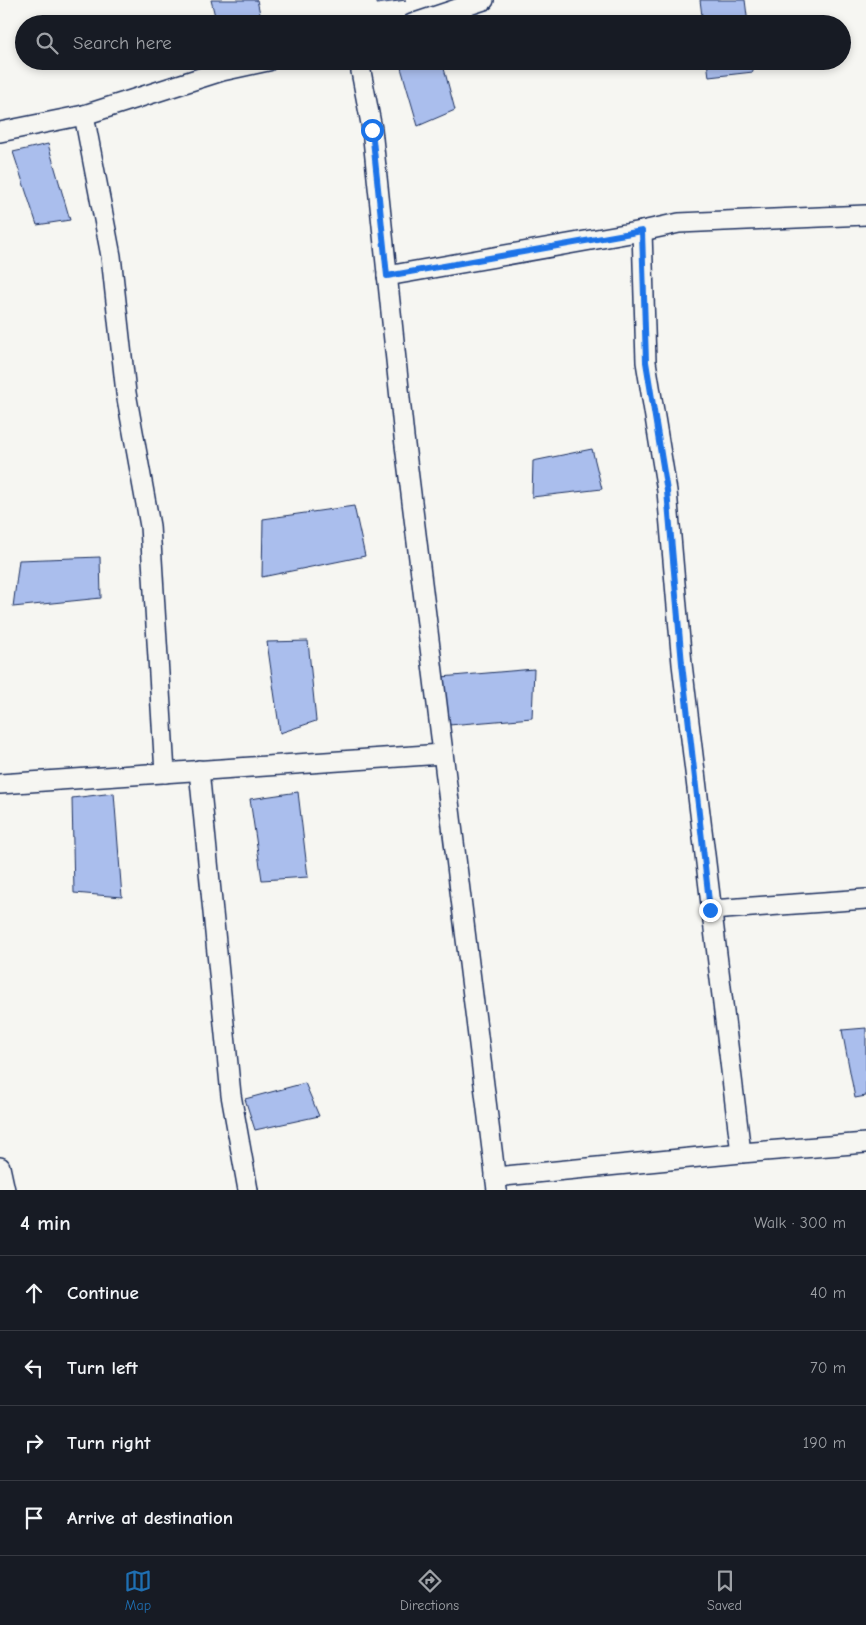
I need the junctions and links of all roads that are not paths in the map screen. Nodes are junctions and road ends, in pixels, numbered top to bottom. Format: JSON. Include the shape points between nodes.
{"nodes":[{"id":1,"x":484,"y":0,"type":"edge"},
{"id":2,"x":439,"y":15,"type":"edge"},
{"id":3,"x":227,"y":70,"type":"edge"},
{"id":4,"x":361,"y":70,"type":"edge"},
{"id":5,"x":84,"y":115,"type":"junction"},
{"id":6,"x":0,"y":132,"type":"edge"},
{"id":7,"x":866,"y":215,"type":"edge"},
{"id":8,"x":642,"y":231,"type":"junction"},
{"id":9,"x":387,"y":276,"type":"junction"},
{"id":10,"x":442,"y":754,"type":"junction"},
{"id":11,"x":199,"y":770,"type":"junction"},
{"id":12,"x":165,"y":773,"type":"junction"},
{"id":13,"x":0,"y":784,"type":"edge"},
{"id":14,"x":866,"y":899,"type":"edge"},
{"id":15,"x":710,"y":910,"type":"junction"},
{"id":16,"x":866,"y":1143,"type":"edge"},
{"id":17,"x":740,"y":1153,"type":"junction"},
{"id":18,"x":0,"y":1168,"type":"edge"},
{"id":19,"x":496,"y":1184,"type":"edge"},
{"id":20,"x":5,"y":1190,"type":"edge"},
{"id":21,"x":248,"y":1190,"type":"edge"}],
"edges":[{"from":1,"to":2,"type":"street"},
{"from":3,"to":5,"type":"street"},
{"from":4,"to":9,"type":"street","via":[[372,130]]},
{"from":5,"to":6,"type":"street"},
{"from":5,"to":12,"type":"street","via":[[111,256],[126,393],[150,526]]},
{"from":7,"to":8,"type":"street","via":[[679,222]]},
{"from":8,"to":9,"type":"street"},
{"from":8,"to":15,"type":"street","via":[[646,362],[667,491],[682,664]]},
{"from":9,"to":10,"type":"street"},
{"from":10,"to":11,"type":"street"},
{"from":10,"to":19,"type":"street"},
{"from":11,"to":12,"type":"street"},
{"from":11,"to":21,"type":"street","via":[[231,1095]]},
{"from":12,"to":13,"type":"street"},
{"from":14,"to":15,"type":"street"},
{"from":15,"to":17,"type":"street"},
{"from":16,"to":17,"type":"street"},
{"from":17,"to":19,"type":"street"},
{"from":18,"to":20,"type":"street"}]}
